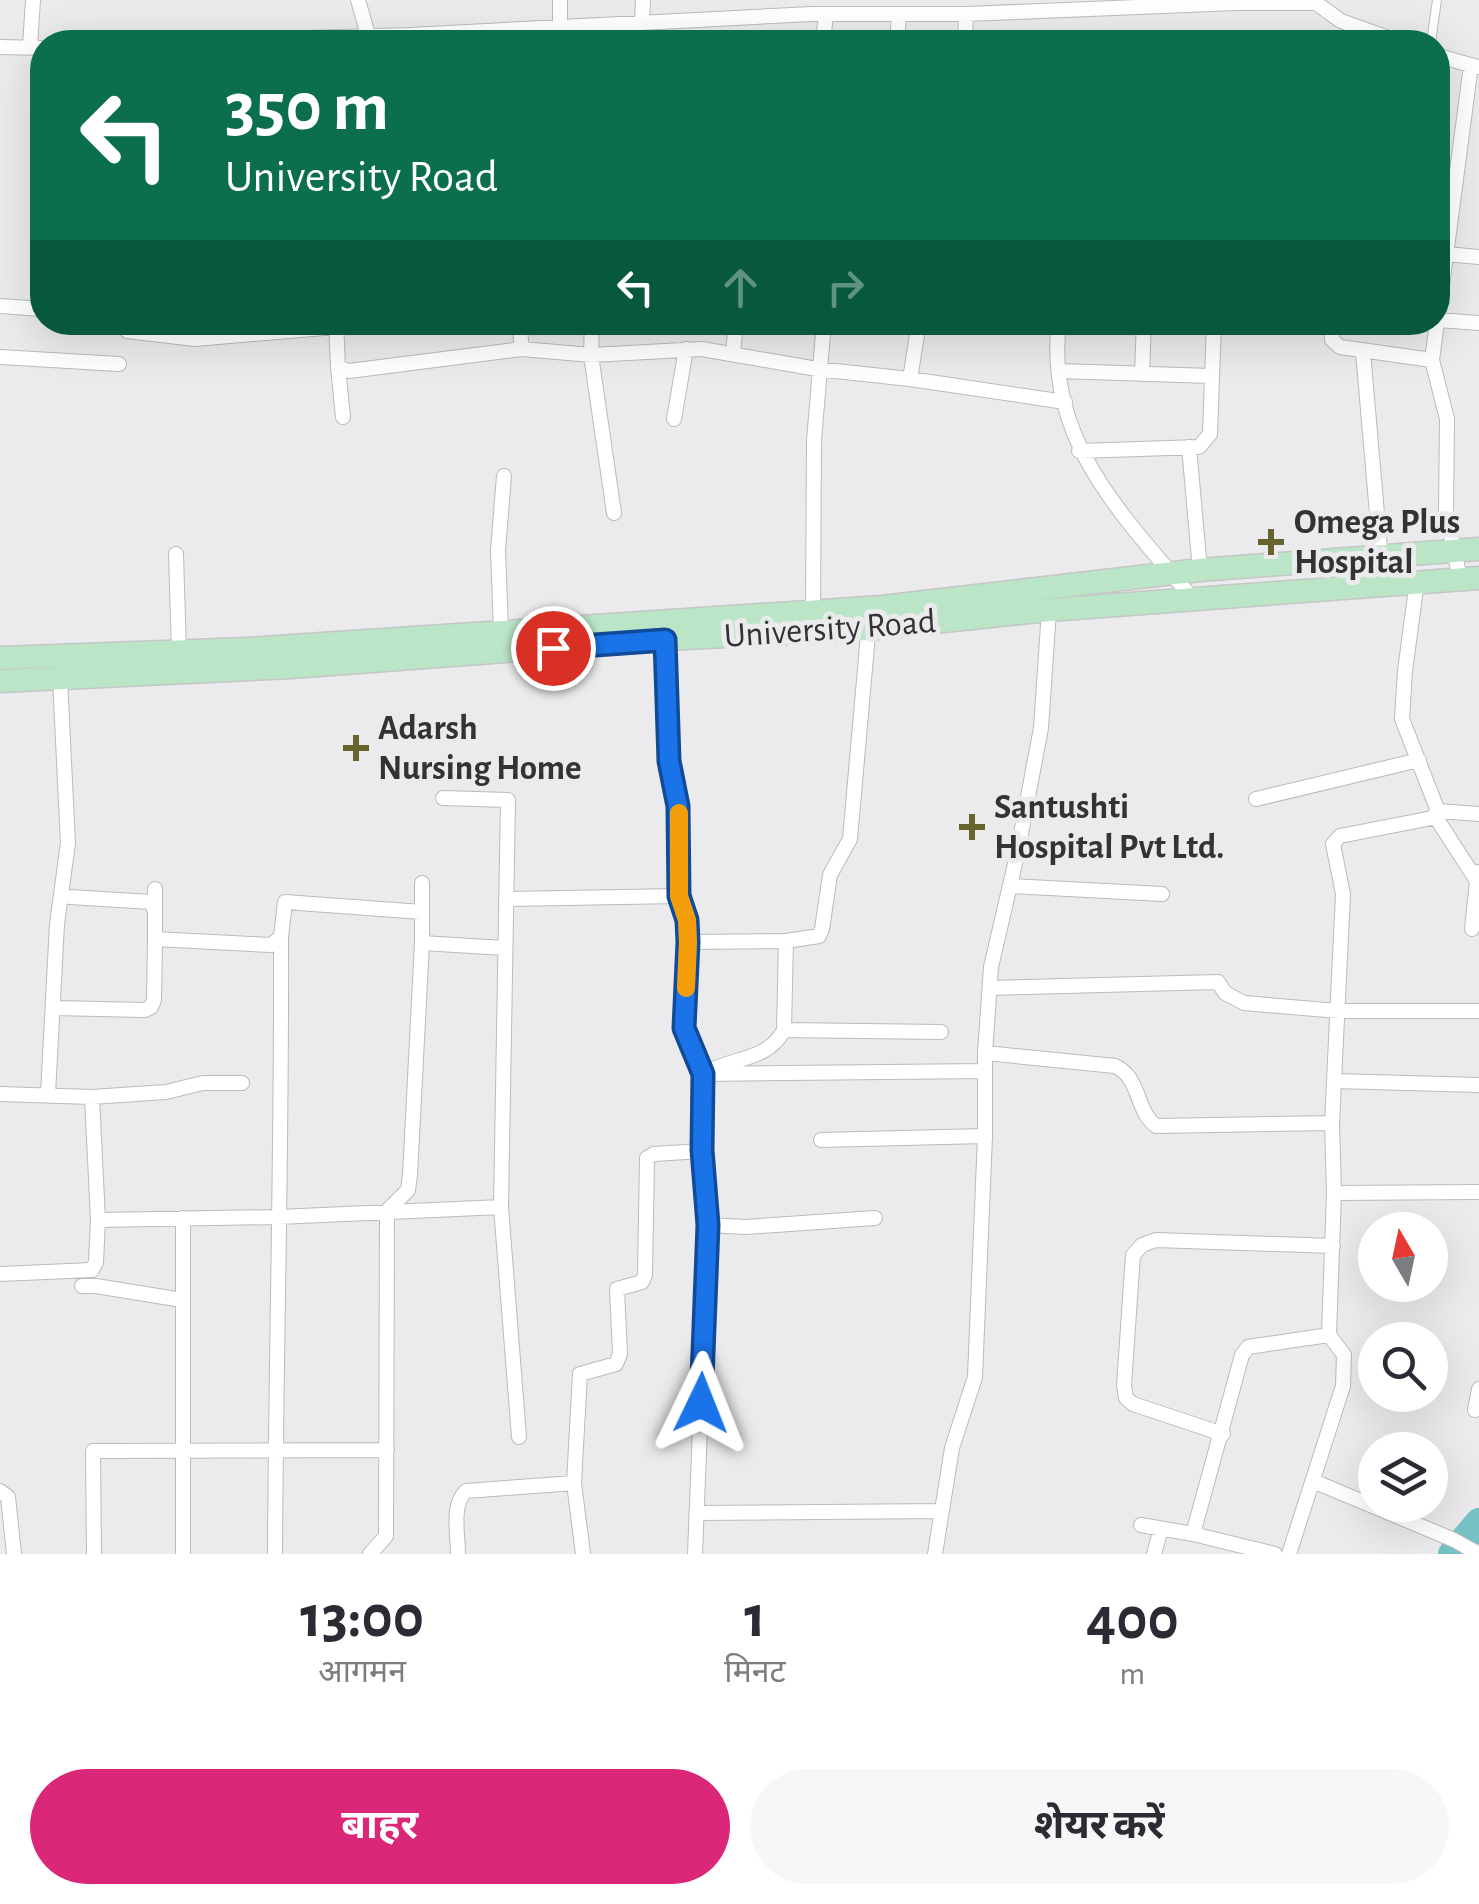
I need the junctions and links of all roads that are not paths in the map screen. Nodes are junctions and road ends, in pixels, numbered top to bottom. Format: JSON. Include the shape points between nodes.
{"nodes":[{"id":1,"x":33,"y":0,"type":"edge"},
{"id":2,"x":358,"y":0,"type":"edge"},
{"id":3,"x":560,"y":0,"type":"edge"},
{"id":4,"x":643,"y":0,"type":"edge"},
{"id":5,"x":1436,"y":0,"type":"edge"},
{"id":6,"x":1236,"y":2,"type":"edge"},
{"id":7,"x":1068,"y":5,"type":"edge"},
{"id":8,"x":1332,"y":7,"type":"edge"},
{"id":9,"x":826,"y":14,"type":"junction"},
{"id":10,"x":966,"y":14,"type":"junction"},
{"id":11,"x":899,"y":15,"type":"junction"},
{"id":12,"x":642,"y":22,"type":"junction"},
{"id":13,"x":579,"y":24,"type":"junction"},
{"id":14,"x":560,"y":26,"type":"junction"},
{"id":15,"x":35,"y":30,"type":"edge"},
{"id":16,"x":367,"y":30,"type":"edge"},
{"id":17,"x":514,"y":30,"type":"edge"},
{"id":18,"x":579,"y":30,"type":"edge"},
{"id":19,"x":824,"y":30,"type":"edge"},
{"id":20,"x":898,"y":30,"type":"edge"},
{"id":21,"x":965,"y":30,"type":"edge"},
{"id":22,"x":1365,"y":30,"type":"edge"},
{"id":23,"x":1432,"y":30,"type":"edge"},
{"id":24,"x":30,"y":47,"type":"edge"},
{"id":25,"x":0,"y":48,"type":"edge"},
{"id":26,"x":1450,"y":59,"type":"edge"},
{"id":27,"x":1475,"y":66,"type":"edge"},
{"id":28,"x":1450,"y":228,"type":"edge"},
{"id":29,"x":1450,"y":254,"type":"edge"},
{"id":30,"x":1479,"y":257,"type":"edge"},
{"id":31,"x":0,"y":306,"type":"edge"},
{"id":32,"x":30,"y":307,"type":"edge"},
{"id":33,"x":1450,"y":320,"type":"edge"},
{"id":34,"x":1479,"y":323,"type":"edge"},
{"id":35,"x":165,"y":335,"type":"edge"},
{"id":36,"x":195,"y":335,"type":"edge"},
{"id":37,"x":235,"y":335,"type":"edge"},
{"id":38,"x":336,"y":335,"type":"edge"},
{"id":39,"x":521,"y":335,"type":"edge"},
{"id":40,"x":592,"y":335,"type":"edge"},
{"id":41,"x":735,"y":335,"type":"edge"},
{"id":42,"x":822,"y":335,"type":"edge"},
{"id":43,"x":917,"y":335,"type":"edge"},
{"id":44,"x":1057,"y":335,"type":"edge"},
{"id":45,"x":1144,"y":335,"type":"edge"},
{"id":46,"x":1213,"y":335,"type":"edge"},
{"id":47,"x":1332,"y":335,"type":"edge"},
{"id":48,"x":1435,"y":335,"type":"edge"},
{"id":49,"x":195,"y":339,"type":"junction"},
{"id":50,"x":522,"y":349,"type":"junction"},
{"id":51,"x":686,"y":349,"type":"junction"},
{"id":52,"x":1363,"y":352,"type":"junction"},
{"id":53,"x":733,"y":353,"type":"junction"},
{"id":54,"x":0,"y":356,"type":"edge"},
{"id":55,"x":591,"y":356,"type":"junction"},
{"id":56,"x":1432,"y":360,"type":"junction"},
{"id":57,"x":119,"y":364,"type":"dead end"},
{"id":58,"x":338,"y":367,"type":"junction"},
{"id":59,"x":817,"y":370,"type":"junction"},
{"id":60,"x":1060,"y":372,"type":"junction"},
{"id":61,"x":1142,"y":374,"type":"junction"},
{"id":62,"x":1211,"y":376,"type":"junction"},
{"id":63,"x":910,"y":379,"type":"junction"},
{"id":64,"x":1065,"y":402,"type":"junction"},
{"id":65,"x":344,"y":417,"type":"dead end"},
{"id":66,"x":674,"y":419,"type":"dead end"},
{"id":67,"x":1189,"y":447,"type":"junction"},
{"id":68,"x":1080,"y":451,"type":"junction"},
{"id":69,"x":504,"y":476,"type":"dead end"},
{"id":70,"x":614,"y":512,"type":"dead end"},
{"id":71,"x":1479,"y":550,"type":"edge"},
{"id":72,"x":1454,"y":551,"type":"junction"},
{"id":73,"x":176,"y":554,"type":"dead end"},
{"id":74,"x":1380,"y":556,"type":"junction"},
{"id":75,"x":1200,"y":570,"type":"junction"},
{"id":76,"x":1172,"y":574,"type":"junction"},
{"id":77,"x":1470,"y":578,"type":"edge"},
{"id":78,"x":1417,"y":581,"type":"junction"},
{"id":79,"x":1383,"y":584,"type":"junction"},
{"id":80,"x":1193,"y":599,"type":"junction"},
{"id":81,"x":1049,"y":610,"type":"junction"},
{"id":82,"x":869,"y":618,"type":"junction"},
{"id":83,"x":812,"y":622,"type":"junction"},
{"id":84,"x":501,"y":630,"type":"junction"},
{"id":85,"x":665,"y":640,"type":"junction"},
{"id":86,"x":179,"y":652,"type":"junction"},
{"id":87,"x":0,"y":658,"type":"edge"},
{"id":88,"x":60,"y":679,"type":"junction"},
{"id":89,"x":0,"y":681,"type":"edge"},
{"id":90,"x":1419,"y":760,"type":"junction"},
{"id":91,"x":443,"y":798,"type":"dead end"},
{"id":92,"x":1256,"y":798,"type":"dead end"},
{"id":93,"x":1437,"y":814,"type":"junction"},
{"id":94,"x":1479,"y":814,"type":"edge"},
{"id":95,"x":1478,"y":873,"type":"edge"},
{"id":96,"x":422,"y":882,"type":"dead end"},
{"id":97,"x":1010,"y":886,"type":"junction"},
{"id":98,"x":154,"y":889,"type":"dead end"},
{"id":99,"x":1162,"y":894,"type":"dead end"},
{"id":100,"x":679,"y":896,"type":"junction"},
{"id":101,"x":70,"y":897,"type":"dead end"},
{"id":102,"x":506,"y":899,"type":"junction"},
{"id":103,"x":154,"y":912,"type":"junction"},
{"id":104,"x":422,"y":912,"type":"junction"},
{"id":105,"x":1472,"y":928,"type":"dead end"},
{"id":106,"x":281,"y":937,"type":"junction"},
{"id":107,"x":155,"y":939,"type":"junction"},
{"id":108,"x":786,"y":941,"type":"junction"},
{"id":109,"x":688,"y":942,"type":"junction"},
{"id":110,"x":422,"y":943,"type":"junction"},
{"id":111,"x":504,"y":948,"type":"junction"},
{"id":112,"x":990,"y":988,"type":"junction"},
{"id":113,"x":53,"y":1008,"type":"junction"},
{"id":114,"x":1338,"y":1011,"type":"junction"},
{"id":115,"x":1479,"y":1012,"type":"edge"},
{"id":116,"x":784,"y":1030,"type":"junction"},
{"id":117,"x":941,"y":1032,"type":"dead end"},
{"id":118,"x":985,"y":1053,"type":"junction"},
{"id":119,"x":985,"y":1071,"type":"junction"},
{"id":120,"x":703,"y":1074,"type":"junction"},
{"id":121,"x":1334,"y":1081,"type":"junction"},
{"id":122,"x":242,"y":1083,"type":"dead end"},
{"id":123,"x":1479,"y":1085,"type":"edge"},
{"id":124,"x":0,"y":1094,"type":"edge"},
{"id":125,"x":48,"y":1094,"type":"junction"},
{"id":126,"x":92,"y":1096,"type":"junction"},
{"id":127,"x":1332,"y":1124,"type":"junction"},
{"id":128,"x":985,"y":1136,"type":"junction"},
{"id":129,"x":821,"y":1140,"type":"dead end"},
{"id":130,"x":702,"y":1150,"type":"junction"},
{"id":131,"x":1334,"y":1192,"type":"junction"},
{"id":132,"x":1479,"y":1192,"type":"edge"},
{"id":133,"x":500,"y":1207,"type":"junction"},
{"id":134,"x":387,"y":1211,"type":"junction"},
{"id":135,"x":278,"y":1217,"type":"junction"},
{"id":136,"x":183,"y":1218,"type":"junction"},
{"id":137,"x":875,"y":1218,"type":"dead end"},
{"id":138,"x":98,"y":1220,"type":"junction"},
{"id":139,"x":708,"y":1225,"type":"junction"},
{"id":140,"x":1333,"y":1246,"type":"junction"},
{"id":141,"x":0,"y":1274,"type":"edge"},
{"id":142,"x":82,"y":1286,"type":"dead end"},
{"id":143,"x":182,"y":1300,"type":"junction"},
{"id":144,"x":1330,"y":1334,"type":"junction"},
{"id":145,"x":1479,"y":1389,"type":"edge"},
{"id":146,"x":1475,"y":1410,"type":"dead end"},
{"id":147,"x":1223,"y":1434,"type":"junction"},
{"id":148,"x":519,"y":1437,"type":"dead end"},
{"id":149,"x":275,"y":1448,"type":"junction"},
{"id":150,"x":182,"y":1450,"type":"junction"},
{"id":151,"x":387,"y":1450,"type":"junction"},
{"id":152,"x":1313,"y":1482,"type":"junction"},
{"id":153,"x":574,"y":1483,"type":"junction"},
{"id":154,"x":0,"y":1491,"type":"edge"},
{"id":155,"x":942,"y":1511,"type":"junction"},
{"id":156,"x":696,"y":1513,"type":"junction"},
{"id":157,"x":1141,"y":1525,"type":"dead end"},
{"id":158,"x":1161,"y":1529,"type":"junction"},
{"id":159,"x":1193,"y":1534,"type":"junction"},
{"id":160,"x":1474,"y":1551,"type":"edge"},
{"id":161,"x":14,"y":1554,"type":"edge"},
{"id":162,"x":94,"y":1554,"type":"edge"},
{"id":163,"x":183,"y":1554,"type":"edge"},
{"id":164,"x":275,"y":1554,"type":"edge"},
{"id":165,"x":370,"y":1554,"type":"edge"},
{"id":166,"x":458,"y":1554,"type":"edge"},
{"id":167,"x":583,"y":1554,"type":"edge"},
{"id":168,"x":694,"y":1554,"type":"edge"},
{"id":169,"x":935,"y":1554,"type":"edge"},
{"id":170,"x":1154,"y":1554,"type":"edge"},
{"id":171,"x":1275,"y":1554,"type":"edge"},
{"id":172,"x":1289,"y":1554,"type":"edge"}],
"edges":[{"from":1,"to":15,"type":"street"},
{"from":2,"to":16,"type":"street"},
{"from":3,"to":14,"type":"street"},
{"from":4,"to":12,"type":"street"},
{"from":5,"to":23,"type":"lane"},
{"from":6,"to":7,"type":"street"},
{"from":6,"to":8,"type":"street"},
{"from":7,"to":10,"type":"street"},
{"from":8,"to":22,"type":"street","via":[[1341,22]]},
{"from":9,"to":11,"type":"street"},
{"from":9,"to":12,"type":"street"},
{"from":9,"to":19,"type":"street"},
{"from":10,"to":11,"type":"street"},
{"from":10,"to":21,"type":"street"},
{"from":11,"to":20,"type":"street"},
{"from":12,"to":13,"type":"street"},
{"from":13,"to":14,"type":"street"},
{"from":13,"to":18,"type":"street"},
{"from":14,"to":17,"type":"street"},
{"from":24,"to":25,"type":"street"},
{"from":26,"to":27,"type":"street"},
{"from":27,"to":28,"type":"street"},
{"from":29,"to":30,"type":"street"},
{"from":31,"to":32,"type":"street"},
{"from":33,"to":34,"type":"street"},
{"from":35,"to":49,"type":"street"},
{"from":36,"to":49,"type":"street"},
{"from":37,"to":49,"type":"street"},
{"from":38,"to":58,"type":"street"},
{"from":39,"to":50,"type":"street"},
{"from":40,"to":55,"type":"street"},
{"from":41,"to":53,"type":"street"},
{"from":42,"to":59,"type":"street"},
{"from":43,"to":63,"type":"street"},
{"from":44,"to":60,"type":"street"},
{"from":45,"to":61,"type":"street"},
{"from":46,"to":62,"type":"street"},
{"from":47,"to":52,"type":"street","via":[[1340,347]]},
{"from":48,"to":56,"type":"street"},
{"from":50,"to":55,"type":"street"},
{"from":50,"to":58,"type":"street","via":[[349,371]]},
{"from":51,"to":53,"type":"street"},
{"from":51,"to":55,"type":"street"},
{"from":51,"to":66,"type":"street"},
{"from":52,"to":56,"type":"street"},
{"from":52,"to":74,"type":"street"},
{"from":53,"to":59,"type":"street"},
{"from":54,"to":57,"type":"street"},
{"from":55,"to":70,"type":"street"},
{"from":56,"to":72,"type":"street","via":[[1447,419],[1446,512]]},
{"from":58,"to":65,"type":"street"},
{"from":59,"to":63,"type":"street"},
{"from":59,"to":83,"type":"street"},
{"from":60,"to":61,"type":"street"},
{"from":60,"to":64,"type":"street"},
{"from":61,"to":62,"type":"street"},
{"from":62,"to":67,"type":"street","via":[[1210,434]]},
{"from":63,"to":64,"type":"street"},
{"from":64,"to":68,"type":"street"},
{"from":67,"to":68,"type":"street"},
{"from":67,"to":75,"type":"street"},
{"from":68,"to":76,"type":"street","via":[[1110,502]]},
{"from":69,"to":84,"type":"street"},
{"from":71,"to":72,"type":"main road"},
{"from":72,"to":74,"type":"main road"},
{"from":72,"to":77,"type":"street"},
{"from":73,"to":86,"type":"street"},
{"from":74,"to":75,"type":"main road"},
{"from":74,"to":79,"type":"street"},
{"from":75,"to":76,"type":"main road"},
{"from":76,"to":80,"type":"street"},
{"from":76,"to":82,"type":"main road"},
{"from":77,"to":78,"type":"main road","name":"University Road"},
{"from":78,"to":79,"type":"main road","name":"University Road"},
{"from":78,"to":90,"type":"street","via":[[1402,719]]},
{"from":79,"to":80,"type":"main road","name":"University Road"},
{"from":80,"to":81,"type":"main road","name":"University Road"},
{"from":81,"to":82,"type":"main road","name":"University Road"},
{"from":81,"to":97,"type":"street","via":[[1040,728]]},
{"from":82,"to":83,"type":"main road","name":"University Road"},
{"from":82,"to":108,"type":"street","via":[[848,847],[830,875],[819,936]]},
{"from":83,"to":84,"type":"main road"},
{"from":83,"to":85,"type":"main road","name":"University Road"},
{"from":84,"to":86,"type":"main road"},
{"from":85,"to":88,"type":"main road","name":"University Road"},
{"from":85,"to":100,"type":"street"},
{"from":86,"to":87,"type":"main road"},
{"from":88,"to":89,"type":"main road","name":"University Road"},
{"from":88,"to":113,"type":"street","via":[[68,843]]},
{"from":90,"to":92,"type":"street"},
{"from":90,"to":93,"type":"street"},
{"from":91,"to":102,"type":"street","via":[[508,800]]},
{"from":93,"to":94,"type":"street"},
{"from":93,"to":95,"type":"street"},
{"from":93,"to":114,"type":"street","via":[[1334,841],[1343,894]]},
{"from":95,"to":105,"type":"street"},
{"from":96,"to":104,"type":"street"},
{"from":97,"to":99,"type":"street"},
{"from":97,"to":112,"type":"street"},
{"from":98,"to":103,"type":"street"},
{"from":100,"to":102,"type":"street"},
{"from":100,"to":109,"type":"street"},
{"from":101,"to":103,"type":"street","via":[[150,902]]},
{"from":102,"to":111,"type":"street"},
{"from":103,"to":107,"type":"street"},
{"from":104,"to":106,"type":"street","via":[[285,902]]},
{"from":104,"to":110,"type":"street"},
{"from":106,"to":107,"type":"street","via":[[270,945]]},
{"from":106,"to":135,"type":"street"},
{"from":107,"to":113,"type":"street","via":[[151,1007]]},
{"from":108,"to":109,"type":"street"},
{"from":108,"to":116,"type":"street"},
{"from":109,"to":120,"type":"street","via":[[684,1028]]},
{"from":110,"to":111,"type":"street"},
{"from":110,"to":134,"type":"street","via":[[410,1175],[408,1190]]},
{"from":111,"to":133,"type":"street"},
{"from":112,"to":114,"type":"street","via":[[1218,982],[1244,1004]]},
{"from":112,"to":118,"type":"street"},
{"from":113,"to":125,"type":"street"},
{"from":114,"to":115,"type":"street"},
{"from":114,"to":121,"type":"street"},
{"from":116,"to":117,"type":"street"},
{"from":116,"to":120,"type":"street","via":[[756,1056]]},
{"from":118,"to":119,"type":"street"},
{"from":118,"to":127,"type":"street","via":[[1116,1066],[1132,1078],[1142,1112],[1156,1126]]},
{"from":119,"to":120,"type":"street"},
{"from":119,"to":128,"type":"street"},
{"from":120,"to":130,"type":"street"},
{"from":121,"to":123,"type":"street"},
{"from":121,"to":127,"type":"street"},
{"from":122,"to":126,"type":"street"},
{"from":124,"to":125,"type":"street"},
{"from":125,"to":126,"type":"street"},
{"from":126,"to":138,"type":"street"},
{"from":127,"to":131,"type":"street"},
{"from":128,"to":129,"type":"street"},
{"from":128,"to":155,"type":"street","via":[[976,1377],[952,1448]]},
{"from":130,"to":139,"type":"street"},
{"from":130,"to":153,"type":"street","via":[[647,1158],[645,1275],[617,1289],[616,1364],[580,1374]]},
{"from":131,"to":132,"type":"street"},
{"from":131,"to":140,"type":"street"},
{"from":133,"to":134,"type":"street"},
{"from":133,"to":148,"type":"street"},
{"from":134,"to":135,"type":"street"},
{"from":134,"to":151,"type":"street"},
{"from":135,"to":136,"type":"street"},
{"from":135,"to":149,"type":"street"},
{"from":136,"to":138,"type":"street"},
{"from":136,"to":143,"type":"street"},
{"from":137,"to":139,"type":"street"},
{"from":138,"to":141,"type":"street","via":[[92,1270]]},
{"from":139,"to":156,"type":"street"},
{"from":140,"to":144,"type":"street"},
{"from":140,"to":147,"type":"street","via":[[1156,1240],[1133,1255],[1126,1398]]},
{"from":142,"to":143,"type":"street"},
{"from":143,"to":150,"type":"street"},
{"from":144,"to":147,"type":"street","via":[[1248,1347]]},
{"from":144,"to":152,"type":"street","via":[[1346,1364]]},
{"from":145,"to":146,"type":"street"},
{"from":147,"to":159,"type":"street"},
{"from":149,"to":150,"type":"street"},
{"from":149,"to":151,"type":"street"},
{"from":149,"to":164,"type":"street"},
{"from":150,"to":162,"type":"street","via":[[93,1451]]},
{"from":150,"to":163,"type":"street"},
{"from":151,"to":165,"type":"street","via":[[386,1536]]},
{"from":152,"to":160,"type":"street"},
{"from":152,"to":172,"type":"street"},
{"from":153,"to":166,"type":"street","via":[[466,1491],[457,1504]]},
{"from":153,"to":167,"type":"street"},
{"from":154,"to":161,"type":"street","via":[[8,1497]]},
{"from":155,"to":156,"type":"street"},
{"from":155,"to":169,"type":"street"},
{"from":156,"to":168,"type":"street"},
{"from":157,"to":158,"type":"street"},
{"from":158,"to":159,"type":"street"},
{"from":158,"to":170,"type":"street"},
{"from":159,"to":171,"type":"street"}]}
